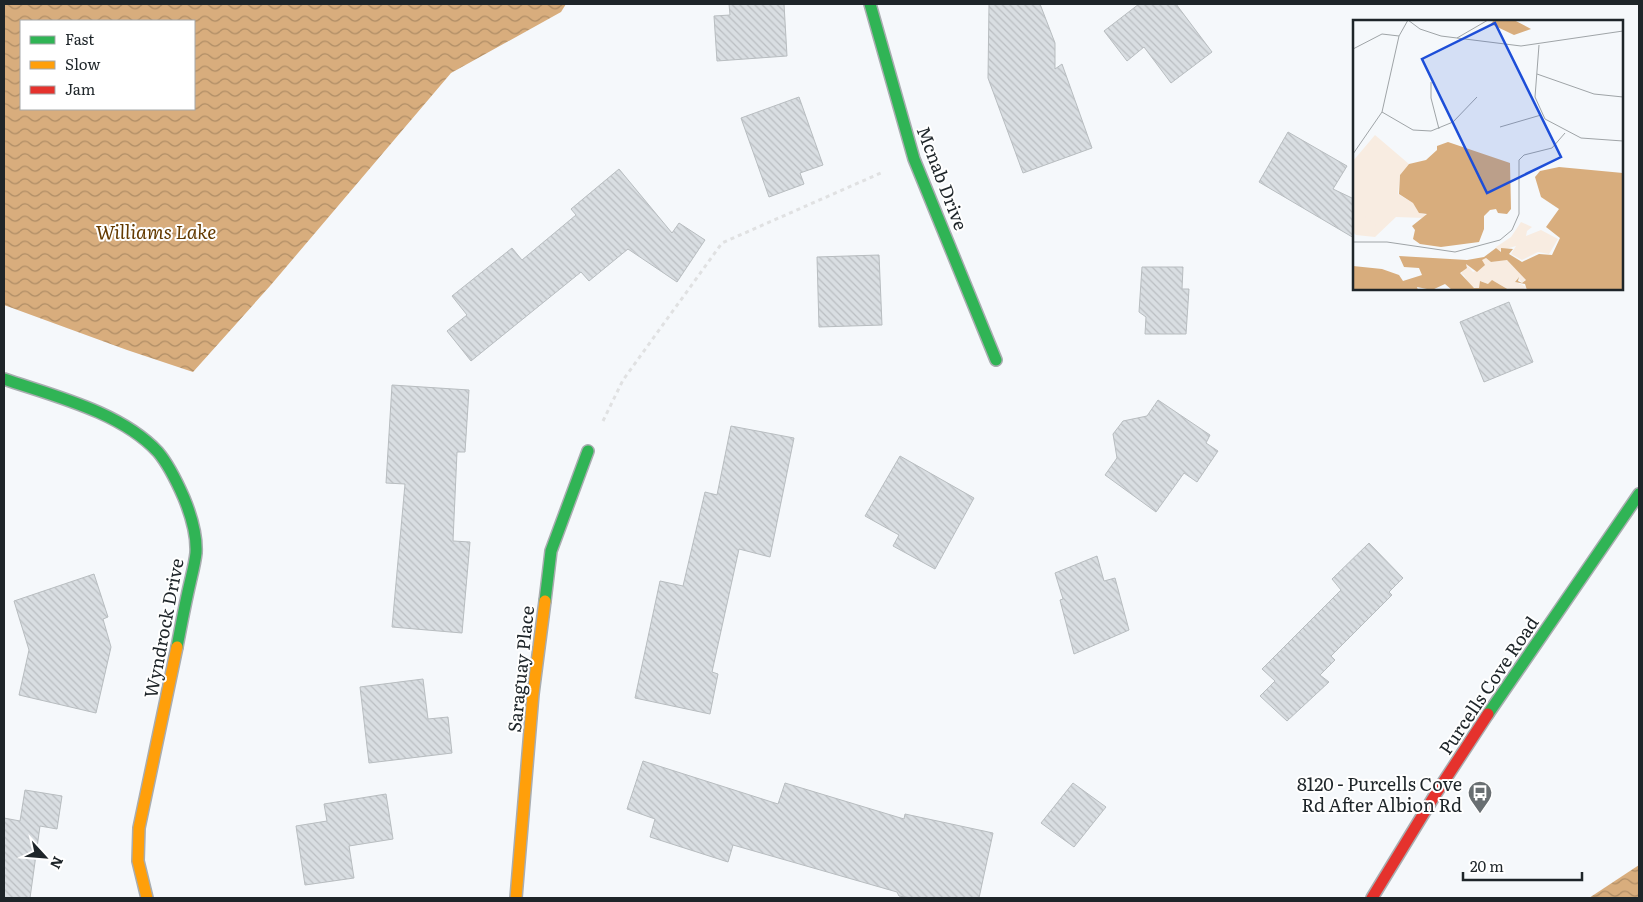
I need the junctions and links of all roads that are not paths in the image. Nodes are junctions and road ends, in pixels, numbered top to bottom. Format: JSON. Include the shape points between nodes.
{"nodes":[{"id":1,"x":870,"y":4,"type":"edge"},
{"id":2,"x":996,"y":360,"type":"dead end"},
{"id":3,"x":4,"y":379,"type":"edge"},
{"id":4,"x":588,"y":451,"type":"road end"},
{"id":5,"x":1639,"y":494,"type":"edge"},
{"id":6,"x":147,"y":898,"type":"edge"},
{"id":7,"x":516,"y":898,"type":"edge"},
{"id":8,"x":1372,"y":898,"type":"edge"}],
"edges":[{"from":1,"to":2,"type":"street","name":"Mcnab Drive","via":[[914,158]]},
{"from":3,"to":6,"type":"street","name":"Wyndrock Drive","via":[[103,415],[135,434],[157,451],[175,478],[190,512],[196,553],[139,828],[138,861]]},
{"from":4,"to":7,"type":"street","name":"Saraguay Place","via":[[551,551],[533,694]]},
{"from":5,"to":8,"type":"street","name":"Purcells Cove Road","via":[[1402,845]]}]}
